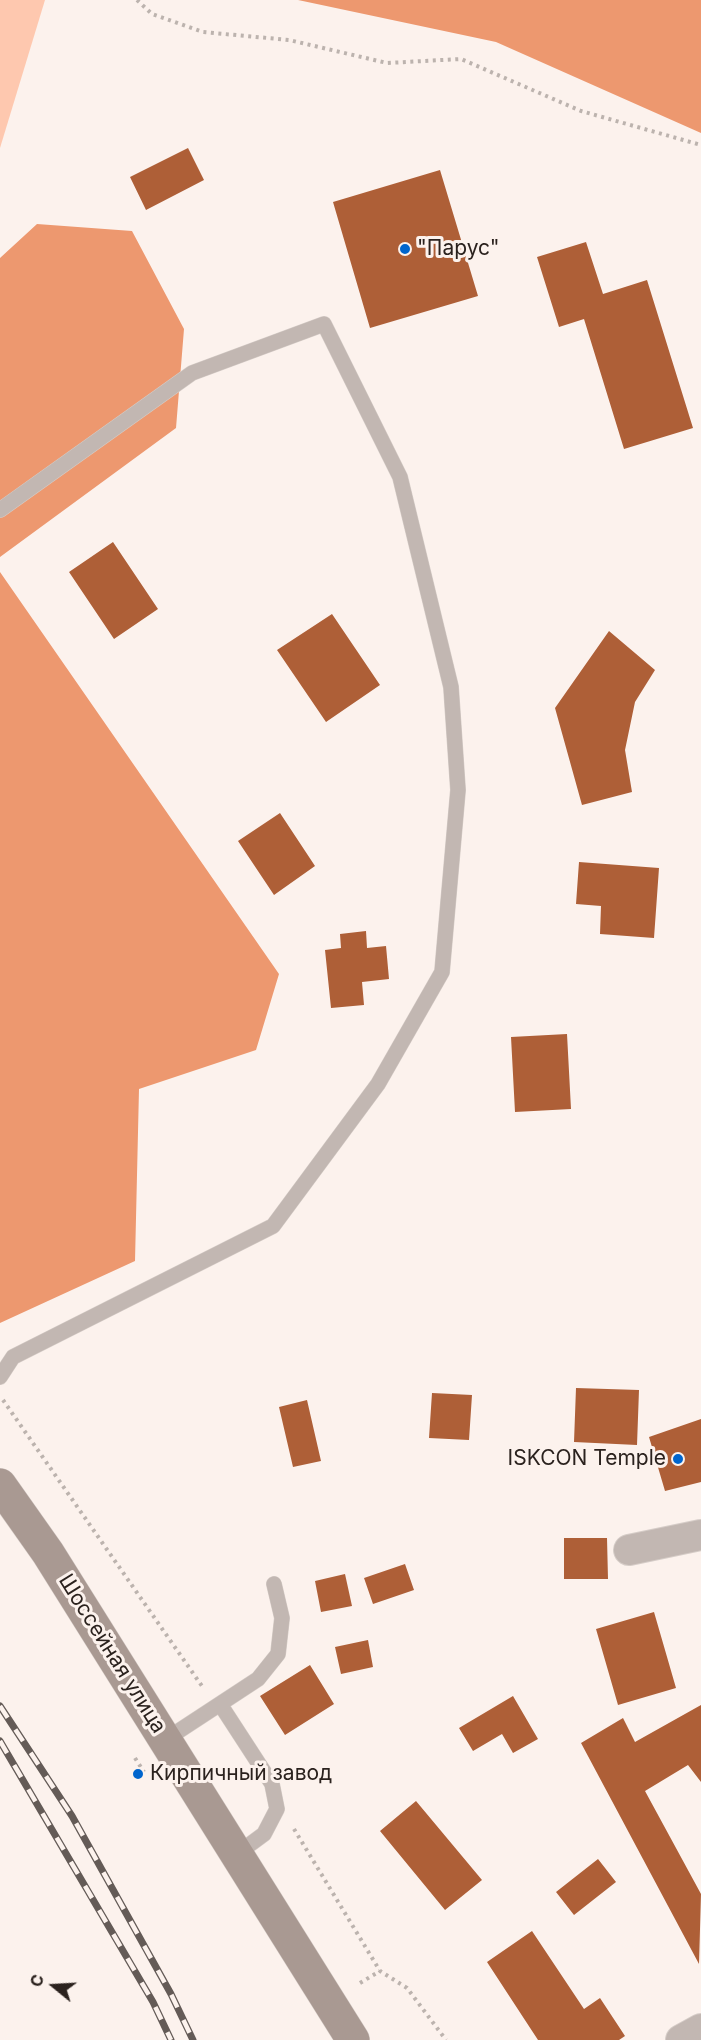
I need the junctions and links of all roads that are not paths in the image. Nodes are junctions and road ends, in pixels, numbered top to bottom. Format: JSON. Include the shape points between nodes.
{"nodes":[{"id":1,"x":0,"y":510,"type":"edge"},
{"id":2,"x":0,"y":1377,"type":"edge"},
{"id":3,"x":0,"y":1485,"type":"edge"},
{"id":4,"x":701,"y":1535,"type":"edge"},
{"id":5,"x":628,"y":1550,"type":"dead end"},
{"id":6,"x":274,"y":1584,"type":"dead end"},
{"id":7,"x":220,"y":1704,"type":"junction"},
{"id":8,"x":165,"y":1740,"type":"junction"},
{"id":9,"x":237,"y":1854,"type":"junction"},
{"id":10,"x":701,"y":2030,"type":"edge"},
{"id":11,"x":353,"y":2040,"type":"edge"},
{"id":12,"x":681,"y":2040,"type":"edge"}],
"edges":[{"from":1,"to":2,"type":"lane","via":[[192,373],[324,324],[400,477],[450,687],[458,790],[442,972],[378,1084],[273,1226],[13,1357]]},
{"from":3,"to":8,"type":"main road","name":"Шоссейная улица","via":[[48,1553]]},
{"from":4,"to":5,"type":"street"},
{"from":6,"to":7,"type":"lane","via":[[282,1618],[278,1654],[258,1679]]},
{"from":7,"to":8,"type":"lane"},
{"from":7,"to":9,"type":"lane","via":[[272,1784],[277,1809],[264,1834]]},
{"from":8,"to":9,"type":"main road","name":"Шоссейная улица"},
{"from":9,"to":11,"type":"main road","name":"Шоссейная улица"},
{"from":10,"to":12,"type":"street"}]}
